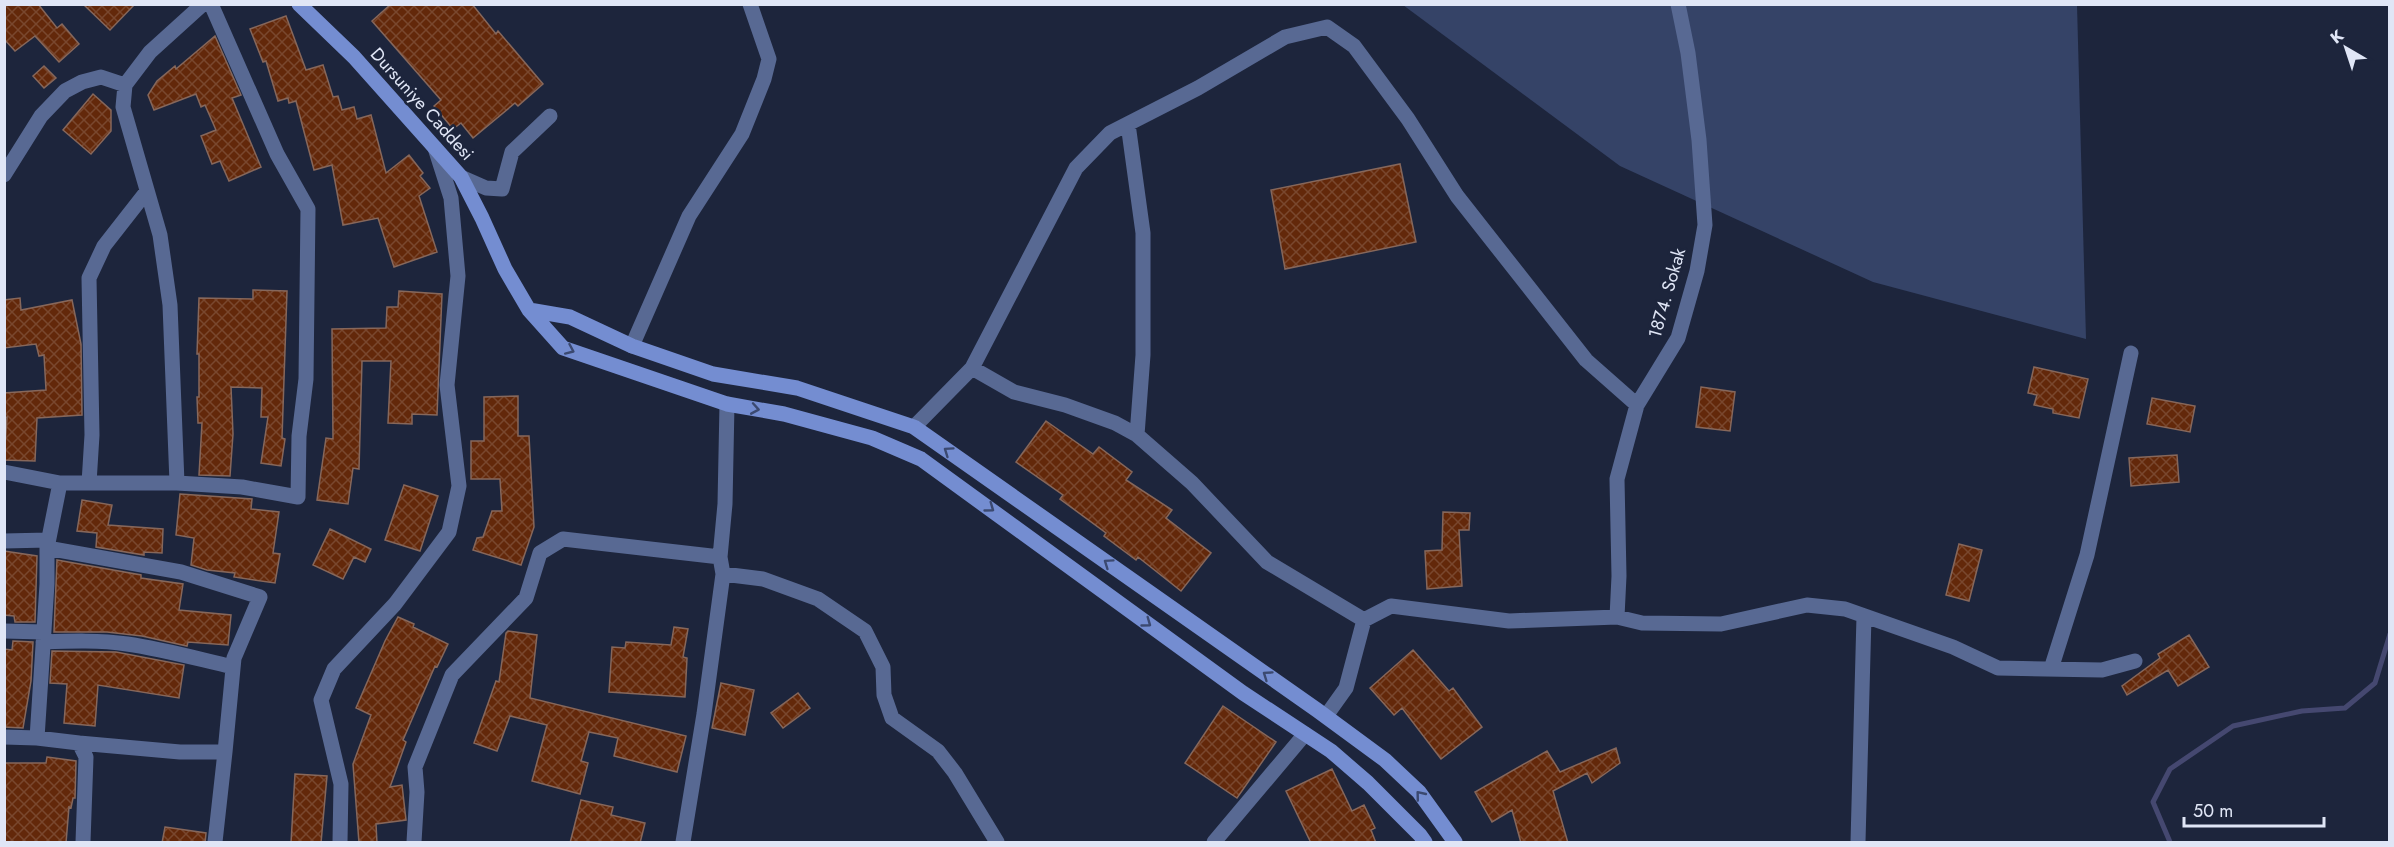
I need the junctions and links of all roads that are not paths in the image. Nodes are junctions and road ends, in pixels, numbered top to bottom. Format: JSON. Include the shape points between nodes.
{"nodes":[{"id":1,"x":203,"y":4,"type":"edge"},
{"id":2,"x":211,"y":4,"type":"edge"},
{"id":3,"x":299,"y":4,"type":"edge"},
{"id":4,"x":750,"y":4,"type":"edge"},
{"id":5,"x":1678,"y":4,"type":"edge"},
{"id":6,"x":125,"y":85,"type":"junction"},
{"id":7,"x":550,"y":116,"type":"dead end"},
{"id":8,"x":1128,"y":124,"type":"junction"},
{"id":9,"x":434,"y":145,"type":"junction"},
{"id":10,"x":4,"y":175,"type":"edge"},
{"id":11,"x":461,"y":177,"type":"junction"},
{"id":12,"x":147,"y":191,"type":"junction"},
{"id":13,"x":529,"y":310,"type":"junction"},
{"id":14,"x":632,"y":346,"type":"junction"},
{"id":15,"x":2131,"y":353,"type":"dead end"},
{"id":16,"x":972,"y":368,"type":"junction"},
{"id":17,"x":727,"y":404,"type":"junction"},
{"id":18,"x":1637,"y":405,"type":"junction"},
{"id":19,"x":914,"y":427,"type":"junction"},
{"id":20,"x":1137,"y":435,"type":"junction"},
{"id":21,"x":4,"y":472,"type":"edge"},
{"id":22,"x":60,"y":483,"type":"junction"},
{"id":23,"x":88,"y":483,"type":"junction"},
{"id":24,"x":177,"y":483,"type":"junction"},
{"id":25,"x":4,"y":541,"type":"edge"},
{"id":26,"x":47,"y":544,"type":"junction"},
{"id":27,"x":720,"y":557,"type":"junction"},
{"id":28,"x":723,"y":574,"type":"junction"},
{"id":29,"x":1864,"y":616,"type":"junction"},
{"id":30,"x":1617,"y":617,"type":"junction"},
{"id":31,"x":1364,"y":620,"type":"junction"},
{"id":32,"x":4,"y":631,"type":"edge"},
{"id":33,"x":43,"y":637,"type":"junction"},
{"id":34,"x":2135,"y":661,"type":"dead end"},
{"id":35,"x":233,"y":667,"type":"junction"},
{"id":36,"x":2051,"y":669,"type":"junction"},
{"id":37,"x":1326,"y":716,"type":"junction"},
{"id":38,"x":1305,"y":734,"type":"junction"},
{"id":39,"x":4,"y":737,"type":"edge"},
{"id":40,"x":37,"y":738,"type":"junction"},
{"id":41,"x":79,"y":743,"type":"junction"},
{"id":42,"x":225,"y":752,"type":"junction"},
{"id":43,"x":83,"y":843,"type":"edge"},
{"id":44,"x":215,"y":843,"type":"edge"},
{"id":45,"x":340,"y":843,"type":"edge"},
{"id":46,"x":414,"y":843,"type":"edge"},
{"id":47,"x":682,"y":843,"type":"edge"},
{"id":48,"x":997,"y":843,"type":"edge"},
{"id":49,"x":1214,"y":843,"type":"edge"},
{"id":50,"x":1425,"y":843,"type":"edge"},
{"id":51,"x":1455,"y":843,"type":"edge"},
{"id":52,"x":1858,"y":843,"type":"edge"}],
"edges":[{"from":1,"to":6,"type":"street","via":[[150,52]]},
{"from":2,"to":24,"type":"street","via":[[277,154],[309,209],[306,378],[299,436],[298,497],[242,487]]},
{"from":3,"to":9,"type":"street","name":"Dursuniye Caddesi","via":[[354,57]]},
{"from":4,"to":14,"type":"street","via":[[769,59],[764,79],[742,134],[689,216]]},
{"from":5,"to":18,"type":"street","name":"1874. Sokak","via":[[1699,140],[1705,225],[1678,338]]},
{"from":6,"to":10,"type":"street","via":[[101,77],[65,91],[41,116]]},
{"from":6,"to":12,"type":"street","via":[[123,107]]},
{"from":7,"to":11,"type":"street","via":[[512,152],[502,189],[486,188]]},
{"from":8,"to":16,"type":"street","via":[[1110,133],[1076,168]]},
{"from":8,"to":18,"type":"street","via":[[1285,37],[1327,27],[1354,46],[1408,119],[1457,196],[1586,360]]},
{"from":8,"to":20,"type":"street","via":[[1143,233],[1143,355]]},
{"from":9,"to":11,"type":"street","name":"Dursuniye Caddesi"},
{"from":9,"to":45,"type":"street","via":[[451,198],[458,276],[447,385],[459,486],[449,532],[395,604],[334,669],[321,700],[341,784]]},
{"from":11,"to":13,"type":"street","name":"Dursuniye Caddesi"},
{"from":12,"to":23,"type":"street","via":[[104,246],[89,278],[92,435]]},
{"from":12,"to":24,"type":"street","via":[[160,235],[170,305]]},
{"from":13,"to":14,"type":"street","via":[[570,317]]},
{"from":13,"to":17,"type":"street","name":"Dursuniye Caddesi","one_way":true,"via":[[562,348]]},
{"from":14,"to":19,"type":"street","via":[[713,374],[797,388]]},
{"from":15,"to":36,"type":"street","via":[[2087,555]]},
{"from":16,"to":19,"type":"street"},
{"from":16,"to":20,"type":"street","via":[[1014,392],[1065,405]]},
{"from":17,"to":27,"type":"street"},
{"from":17,"to":38,"type":"street","name":"Dursuniye Caddesi","one_way":true,"via":[[784,414],[872,438],[921,459]]},
{"from":18,"to":30,"type":"street","name":"1874. Sokak","via":[[1617,479]]},
{"from":37,"to":19,"type":"street","one_way":true},
{"from":20,"to":31,"type":"street","via":[[1192,483],[1268,562]]},
{"from":21,"to":22,"type":"street"},
{"from":22,"to":23,"type":"street"},
{"from":22,"to":26,"type":"street"},
{"from":23,"to":24,"type":"street"},
{"from":25,"to":26,"type":"street"},
{"from":26,"to":33,"type":"street"},
{"from":26,"to":35,"type":"street","via":[[181,572],[260,597]]},
{"from":27,"to":28,"type":"street"},
{"from":27,"to":46,"type":"street","via":[[563,539],[540,553],[526,598],[452,675],[415,767]]},
{"from":28,"to":47,"type":"street"},
{"from":28,"to":48,"type":"street","via":[[763,579],[818,599],[865,631],[883,667],[884,695],[892,718],[938,751],[956,773]]},
{"from":29,"to":30,"type":"street","via":[[1845,609],[1807,605],[1720,624],[1642,623]]},
{"from":29,"to":36,"type":"street","via":[[1953,646],[1998,668]]},
{"from":29,"to":52,"type":"street"},
{"from":30,"to":31,"type":"street","via":[[1509,621],[1391,606]]},
{"from":31,"to":37,"type":"street","via":[[1346,688]]},
{"from":32,"to":33,"type":"street"},
{"from":33,"to":35,"type":"street","via":[[124,643]]},
{"from":33,"to":40,"type":"street"},
{"from":34,"to":36,"type":"street","via":[[2102,670]]},
{"from":35,"to":42,"type":"street"},
{"from":51,"to":37,"type":"street","one_way":true,"via":[[1419,792],[1385,760]]},
{"from":38,"to":49,"type":"street"},
{"from":38,"to":50,"type":"street","name":"Dursuniye Caddesi","via":[[1368,783]]},
{"from":39,"to":40,"type":"street"},
{"from":40,"to":41,"type":"street"},
{"from":41,"to":42,"type":"street"},
{"from":41,"to":43,"type":"street","via":[[86,757]]},
{"from":42,"to":44,"type":"street"}]}
